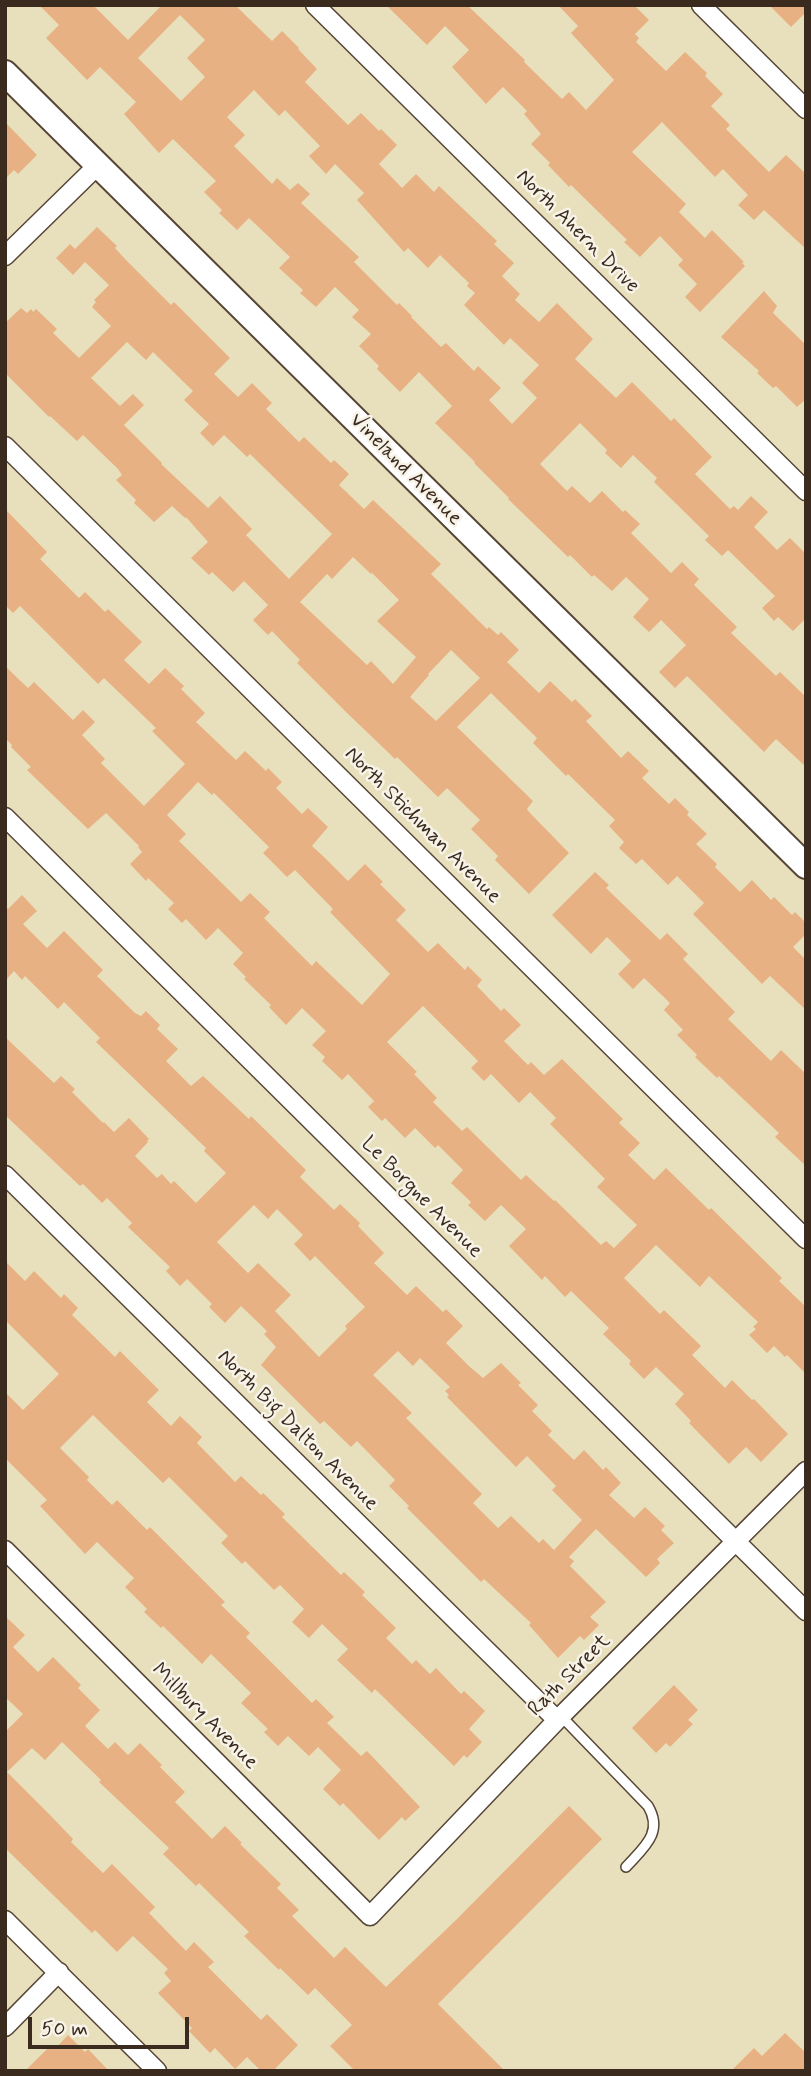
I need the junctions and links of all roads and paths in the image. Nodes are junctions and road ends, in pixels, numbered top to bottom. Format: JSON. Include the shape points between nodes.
{"nodes":[{"id":1,"x":316,"y":5,"type":"edge"},
{"id":2,"x":701,"y":5,"type":"edge"},
{"id":3,"x":5,"y":74,"type":"edge"},
{"id":4,"x":806,"y":109,"type":"edge"},
{"id":5,"x":98,"y":165,"type":"junction"},
{"id":6,"x":5,"y":256,"type":"edge"},
{"id":7,"x":5,"y":446,"type":"edge"},
{"id":8,"x":806,"y":491,"type":"edge"},
{"id":9,"x":5,"y":817,"type":"edge"},
{"id":10,"x":806,"y":866,"type":"edge"},
{"id":11,"x":5,"y":1175,"type":"edge"},
{"id":12,"x":806,"y":1239,"type":"edge"},
{"id":13,"x":806,"y":1471,"type":"edge"},
{"id":14,"x":735,"y":1542,"type":"junction"},
{"id":15,"x":5,"y":1550,"type":"edge"},
{"id":16,"x":806,"y":1611,"type":"edge"},
{"id":17,"x":559,"y":1718,"type":"junction"},
{"id":18,"x":626,"y":1867,"type":"dead end"},
{"id":19,"x":370,"y":1916,"type":"joint"},
{"id":20,"x":5,"y":1920,"type":"edge"},
{"id":21,"x":59,"y":1972,"type":"junction"},
{"id":22,"x":5,"y":2027,"type":"edge"},
{"id":23,"x":157,"y":2071,"type":"edge"}],
"edges":[{"from":1,"to":8,"type":"street","name":"North Ahern Drive"},
{"from":2,"to":4,"type":"street"},
{"from":3,"to":5,"type":"street","name":"Vineland Avenue"},
{"from":5,"to":6,"type":"street"},
{"from":5,"to":10,"type":"street","name":"Vineland Avenue"},
{"from":7,"to":12,"type":"street","name":"North Stichman Avenue"},
{"from":9,"to":14,"type":"street","name":"Le Borgne Avenue"},
{"from":11,"to":17,"type":"street","name":"North Big Dalton Avenue"},
{"from":13,"to":14,"type":"street","name":"Rath Street"},
{"from":14,"to":16,"type":"street","name":"Le Borgne Avenue"},
{"from":14,"to":17,"type":"street","name":"Rath Street"},
{"from":15,"to":19,"type":"street","name":"Millbury Avenue"},
{"from":17,"to":18,"type":"lane","via":[[654,1816],[651,1838]]},
{"from":17,"to":19,"type":"street","name":"Rath Street"},
{"from":20,"to":21,"type":"street"},
{"from":21,"to":22,"type":"street"},
{"from":21,"to":23,"type":"street"}]}
